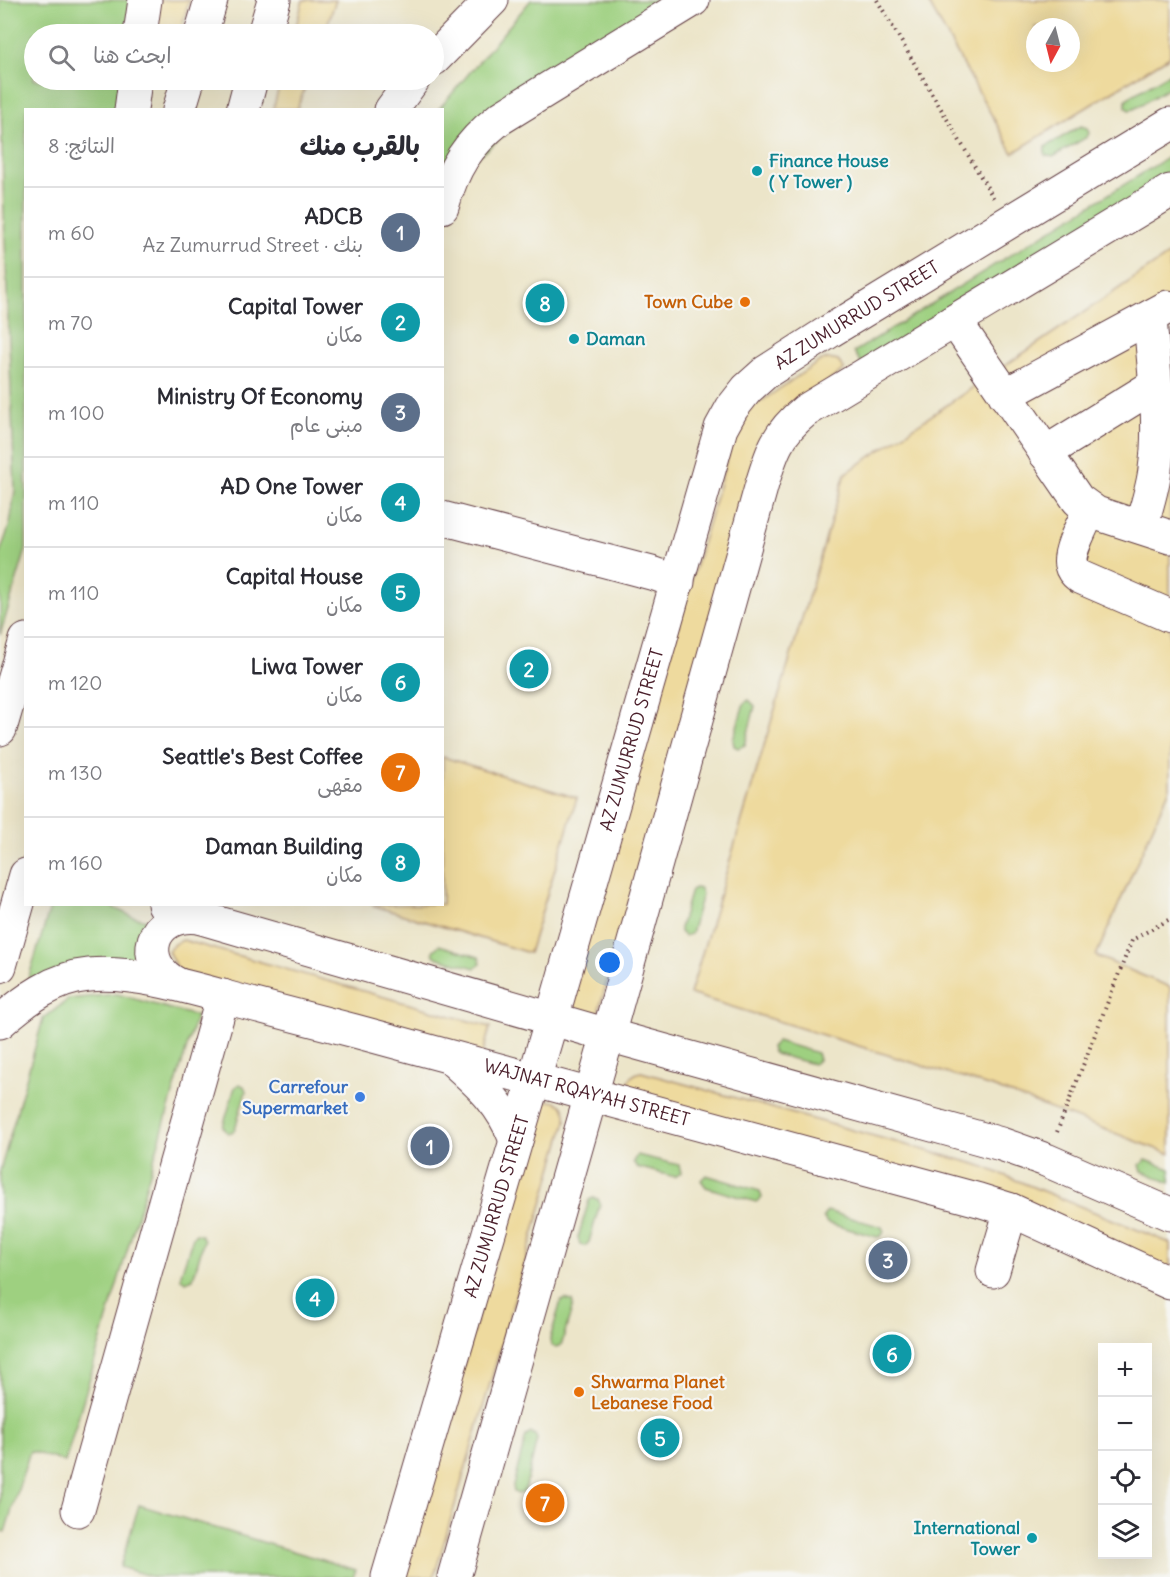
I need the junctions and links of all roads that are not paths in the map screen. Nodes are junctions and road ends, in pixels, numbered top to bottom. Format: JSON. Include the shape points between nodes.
{"nodes":[{"id":1,"x":145,"y":0,"type":"edge"},
{"id":2,"x":211,"y":0,"type":"edge"},
{"id":3,"x":274,"y":0,"type":"edge"},
{"id":4,"x":492,"y":0,"type":"edge"},
{"id":5,"x":693,"y":0,"type":"edge"},
{"id":6,"x":141,"y":24,"type":"edge"},
{"id":7,"x":204,"y":24,"type":"edge"},
{"id":8,"x":267,"y":24,"type":"edge"},
{"id":9,"x":444,"y":49,"type":"edge"},
{"id":10,"x":134,"y":90,"type":"edge"},
{"id":11,"x":185,"y":90,"type":"edge"},
{"id":12,"x":248,"y":90,"type":"edge"},
{"id":13,"x":406,"y":90,"type":"edge"},
{"id":14,"x":131,"y":108,"type":"edge"},
{"id":15,"x":180,"y":108,"type":"edge"},
{"id":16,"x":244,"y":108,"type":"edge"},
{"id":17,"x":392,"y":108,"type":"edge"},
{"id":18,"x":1170,"y":124,"type":"edge"},
{"id":19,"x":1170,"y":191,"type":"edge"},
{"id":20,"x":444,"y":200,"type":"edge"},
{"id":21,"x":1160,"y":311,"type":"edge"},
{"id":22,"x":955,"y":321,"type":"junction"},
{"id":23,"x":1155,"y":385,"type":"junction"},
{"id":24,"x":1005,"y":395,"type":"junction"},
{"id":25,"x":1045,"y":453,"type":"junction"},
{"id":26,"x":1090,"y":509,"type":"junction"},
{"id":27,"x":444,"y":519,"type":"edge"},
{"id":28,"x":1155,"y":532,"type":"edge"},
{"id":29,"x":678,"y":582,"type":"junction"},
{"id":30,"x":1170,"y":616,"type":"edge"},
{"id":31,"x":24,"y":646,"type":"edge"},
{"id":32,"x":2,"y":716,"type":"edge"},
{"id":33,"x":24,"y":882,"type":"edge"},
{"id":34,"x":169,"y":906,"type":"edge"},
{"id":35,"x":243,"y":916,"type":"edge"},
{"id":36,"x":198,"y":917,"type":"junction"},
{"id":37,"x":0,"y":966,"type":"edge"},
{"id":38,"x":177,"y":984,"type":"junction"},
{"id":39,"x":223,"y":996,"type":"junction"},
{"id":40,"x":552,"y":1018,"type":"junction"},
{"id":41,"x":0,"y":1022,"type":"edge"},
{"id":42,"x":609,"y":1035,"type":"junction"},
{"id":43,"x":448,"y":1056,"type":"junction"},
{"id":44,"x":534,"y":1078,"type":"junction"},
{"id":45,"x":591,"y":1095,"type":"junction"},
{"id":46,"x":516,"y":1140,"type":"junction"},
{"id":47,"x":1011,"y":1210,"type":"junction"},
{"id":48,"x":1170,"y":1214,"type":"edge"},
{"id":49,"x":993,"y":1271,"type":"dead end"},
{"id":50,"x":1170,"y":1283,"type":"edge"},
{"id":51,"x":78,"y":1510,"type":"dead end"},
{"id":52,"x":388,"y":1577,"type":"edge"},
{"id":53,"x":454,"y":1577,"type":"edge"}],
"edges":[{"from":1,"to":6,"type":"street"},
{"from":2,"to":7,"type":"street"},
{"from":3,"to":8,"type":"street"},
{"from":4,"to":9,"type":"street"},
{"from":5,"to":20,"type":"street","via":[[478,136],[462,157]]},
{"from":10,"to":14,"type":"street"},
{"from":11,"to":15,"type":"street"},
{"from":12,"to":16,"type":"street"},
{"from":13,"to":17,"type":"street"},
{"from":18,"to":29,"type":"street","name":"AZ ZUMURRUD STREET","via":[[830,331],[766,372],[747,389],[721,428]]},
{"from":19,"to":22,"type":"street"},
{"from":21,"to":23,"type":"street"},
{"from":21,"to":24,"type":"street"},
{"from":22,"to":24,"type":"street"},
{"from":22,"to":42,"type":"street","via":[[805,411],[788,425],[776,443]]},
{"from":23,"to":25,"type":"street"},
{"from":23,"to":28,"type":"street"},
{"from":24,"to":25,"type":"street"},
{"from":25,"to":26,"type":"street","via":[[1078,500]]},
{"from":26,"to":28,"type":"street"},
{"from":26,"to":30,"type":"street","via":[[1071,553],[1074,572]]},
{"from":27,"to":29,"type":"street"},
{"from":29,"to":40,"type":"street","name":"AZ ZUMURRUD STREET"},
{"from":31,"to":32,"type":"street"},
{"from":33,"to":37,"type":"street"},
{"from":34,"to":36,"type":"street"},
{"from":35,"to":36,"type":"street"},
{"from":35,"to":40,"type":"street"},
{"from":36,"to":38,"type":"street","via":[[187,915],[167,922],[154,940],[154,962],[168,980]]},
{"from":38,"to":39,"type":"street","name":"WAJNAT RQAY'AH STREET"},
{"from":38,"to":41,"type":"street","name":"WAJNAT RQAY'AH STREET","via":[[87,975],[38,993]]},
{"from":39,"to":43,"type":"street","name":"WAJNAT RQAY'AH STREET"},
{"from":39,"to":51,"type":"street"},
{"from":40,"to":42,"type":"street"},
{"from":40,"to":44,"type":"street","name":"AZ ZUMURRUD STREET"},
{"from":42,"to":45,"type":"street"},
{"from":42,"to":48,"type":"street","via":[[1001,1144]]},
{"from":43,"to":44,"type":"street","name":"WAJNAT RQAY'AH STREET"},
{"from":43,"to":46,"type":"street","via":[[495,1100]]},
{"from":44,"to":45,"type":"street","name":"WAJNAT RQAY'AH STREET"},
{"from":44,"to":46,"type":"street","name":"AZ ZUMURRUD STREET"},
{"from":45,"to":47,"type":"street","name":"WAJNAT RQAY'AH STREET"},
{"from":45,"to":53,"type":"street"},
{"from":46,"to":52,"type":"street","name":"AZ ZUMURRUD STREET"},
{"from":47,"to":49,"type":"street"},
{"from":47,"to":50,"type":"street","name":"WAJNAT RQAY'AH STREET"}]}
